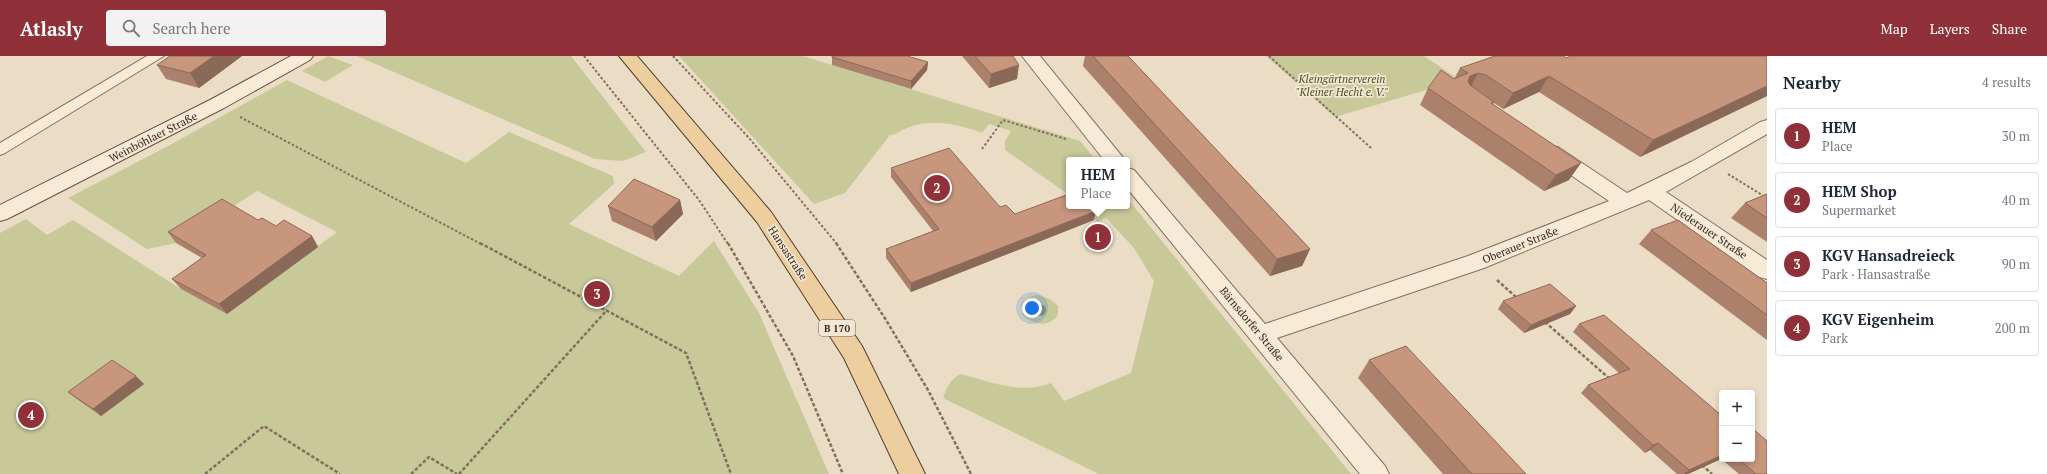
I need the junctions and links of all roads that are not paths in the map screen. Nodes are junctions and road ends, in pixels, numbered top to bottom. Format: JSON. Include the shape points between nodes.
{"nodes":[{"id":1,"x":157,"y":56,"type":"edge"},
{"id":2,"x":304,"y":56,"type":"edge"},
{"id":3,"x":628,"y":56,"type":"edge"},
{"id":4,"x":1031,"y":56,"type":"edge"},
{"id":5,"x":1767,"y":126,"type":"edge"},
{"id":6,"x":1534,"y":141,"type":"edge"},
{"id":7,"x":0,"y":150,"type":"edge"},
{"id":8,"x":1112,"y":157,"type":"edge"},
{"id":9,"x":1130,"y":179,"type":"edge"},
{"id":10,"x":1651,"y":192,"type":"junction"},
{"id":11,"x":1626,"y":202,"type":"junction"},
{"id":12,"x":0,"y":214,"type":"edge"},
{"id":13,"x":1767,"y":271,"type":"edge"},
{"id":14,"x":1261,"y":334,"type":"junction"},
{"id":15,"x":912,"y":474,"type":"edge"},
{"id":16,"x":1376,"y":474,"type":"edge"}],
"edges":[{"from":1,"to":7,"type":"lane"},
{"from":2,"to":12,"type":"street","name":"Weinböhlaer Straße","via":[[217,104]]},
{"from":3,"to":15,"type":"main road","name":"Hansastraße","number":"B 170","via":[[764,217],[854,353]]},
{"from":4,"to":8,"type":"street"},
{"from":5,"to":10,"type":"street","name":"Oberauer Straße"},
{"from":6,"to":11,"type":"street"},
{"from":9,"to":14,"type":"street","name":"Bärnsdorfer Straße"},
{"from":10,"to":11,"type":"street","name":"Oberauer Straße"},
{"from":10,"to":13,"type":"street","name":"Niederauer Straße"},
{"from":11,"to":14,"type":"street","name":"Oberauer Straße","via":[[1476,262]]},
{"from":14,"to":16,"type":"street","name":"Bärnsdorfer Straße"}]}
